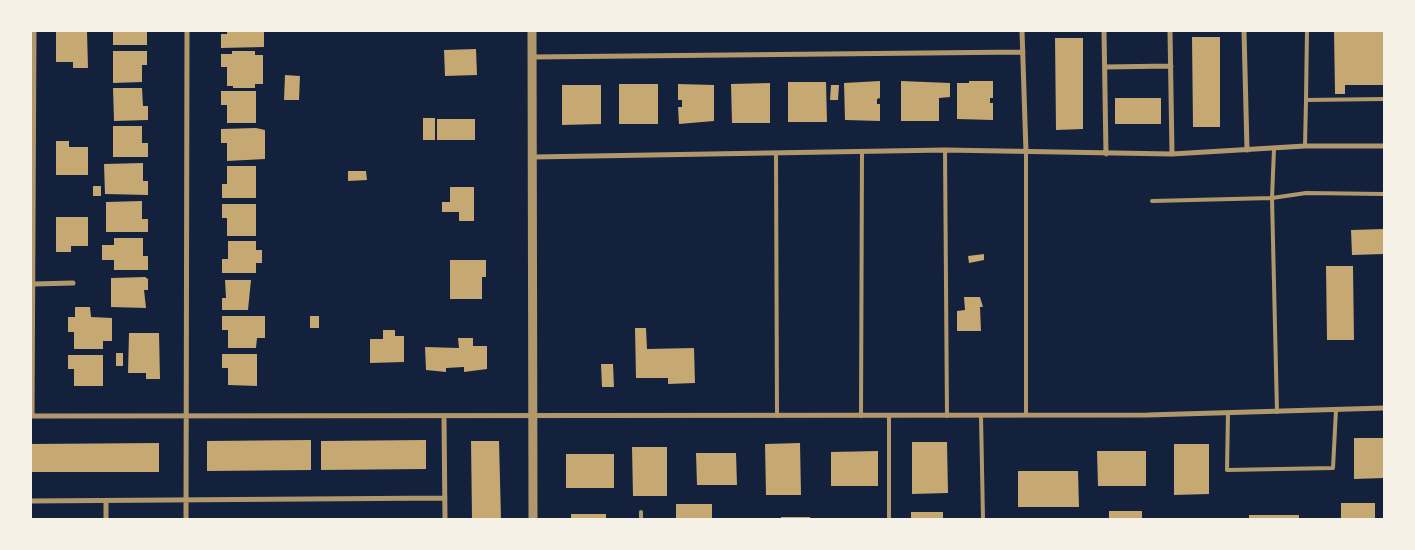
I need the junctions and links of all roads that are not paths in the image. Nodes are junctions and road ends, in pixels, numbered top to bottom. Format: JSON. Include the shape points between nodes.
{"nodes":[{"id":1,"x":34,"y":31,"type":"edge"},
{"id":2,"x":187,"y":31,"type":"edge"},
{"id":3,"x":532,"y":31,"type":"edge"},
{"id":4,"x":1022,"y":31,"type":"edge"},
{"id":5,"x":1104,"y":31,"type":"edge"},
{"id":6,"x":1170,"y":31,"type":"edge"},
{"id":7,"x":1244,"y":31,"type":"edge"},
{"id":8,"x":1307,"y":31,"type":"edge"},
{"id":9,"x":1023,"y":52,"type":"junction"},
{"id":10,"x":533,"y":57,"type":"junction"},
{"id":11,"x":1170,"y":66,"type":"junction"},
{"id":12,"x":1105,"y":67,"type":"junction"},
{"id":13,"x":1384,"y":99,"type":"edge"},
{"id":14,"x":1306,"y":100,"type":"junction"},
{"id":15,"x":1305,"y":146,"type":"junction"},
{"id":16,"x":1384,"y":146,"type":"edge"},
{"id":17,"x":1274,"y":149,"type":"junction"},
{"id":18,"x":944,"y":150,"type":"junction"},
{"id":19,"x":1247,"y":150,"type":"junction"},
{"id":20,"x":862,"y":152,"type":"junction"},
{"id":21,"x":1026,"y":152,"type":"junction"},
{"id":22,"x":776,"y":153,"type":"junction"},
{"id":23,"x":1106,"y":154,"type":"junction"},
{"id":24,"x":1172,"y":154,"type":"junction"},
{"id":25,"x":534,"y":158,"type":"junction"},
{"id":26,"x":1384,"y":194,"type":"edge"},
{"id":27,"x":1272,"y":198,"type":"junction"},
{"id":28,"x":1152,"y":201,"type":"dead end"},
{"id":29,"x":73,"y":283,"type":"dead end"},
{"id":30,"x":34,"y":284,"type":"junction"},
{"id":31,"x":1384,"y":408,"type":"edge"},
{"id":32,"x":1336,"y":410,"type":"junction"},
{"id":33,"x":1277,"y":412,"type":"junction"},
{"id":34,"x":1228,"y":413,"type":"junction"},
{"id":35,"x":187,"y":415,"type":"junction"},
{"id":36,"x":1026,"y":415,"type":"junction"},
{"id":37,"x":32,"y":416,"type":"edge"},
{"id":38,"x":777,"y":416,"type":"junction"},
{"id":39,"x":861,"y":416,"type":"junction"},
{"id":40,"x":889,"y":416,"type":"junction"},
{"id":41,"x":947,"y":416,"type":"junction"},
{"id":42,"x":982,"y":416,"type":"junction"},
{"id":43,"x":444,"y":417,"type":"junction"},
{"id":44,"x":532,"y":417,"type":"junction"},
{"id":45,"x":445,"y":498,"type":"junction"},
{"id":46,"x":186,"y":500,"type":"junction"},
{"id":47,"x":31,"y":501,"type":"edge"},
{"id":48,"x":106,"y":502,"type":"junction"},
{"id":49,"x":641,"y":512,"type":"dead end"},
{"id":50,"x":106,"y":519,"type":"edge"},
{"id":51,"x":186,"y":519,"type":"edge"},
{"id":52,"x":445,"y":519,"type":"edge"},
{"id":53,"x":533,"y":519,"type":"edge"},
{"id":54,"x":641,"y":519,"type":"edge"},
{"id":55,"x":889,"y":519,"type":"edge"},
{"id":56,"x":983,"y":519,"type":"edge"}],
"edges":[{"from":1,"to":30,"type":"street"},
{"from":2,"to":35,"type":"street"},
{"from":3,"to":10,"type":"street"},
{"from":4,"to":9,"type":"street"},
{"from":5,"to":12,"type":"street"},
{"from":6,"to":11,"type":"street"},
{"from":7,"to":19,"type":"street"},
{"from":8,"to":14,"type":"lane"},
{"from":9,"to":10,"type":"street"},
{"from":9,"to":21,"type":"street"},
{"from":10,"to":25,"type":"street"},
{"from":11,"to":12,"type":"street"},
{"from":11,"to":24,"type":"street"},
{"from":12,"to":23,"type":"street"},
{"from":13,"to":14,"type":"lane"},
{"from":14,"to":15,"type":"lane"},
{"from":15,"to":16,"type":"street"},
{"from":15,"to":17,"type":"street"},
{"from":17,"to":19,"type":"street"},
{"from":17,"to":27,"type":"lane"},
{"from":18,"to":20,"type":"street"},
{"from":18,"to":21,"type":"street"},
{"from":18,"to":41,"type":"lane"},
{"from":19,"to":24,"type":"street"},
{"from":20,"to":22,"type":"street"},
{"from":20,"to":39,"type":"lane"},
{"from":21,"to":23,"type":"street"},
{"from":21,"to":36,"type":"lane"},
{"from":22,"to":25,"type":"street"},
{"from":22,"to":38,"type":"lane"},
{"from":23,"to":24,"type":"street"},
{"from":25,"to":44,"type":"street"},
{"from":26,"to":27,"type":"lane","via":[[1306,194]]},
{"from":27,"to":28,"type":"lane"},
{"from":27,"to":33,"type":"lane"},
{"from":29,"to":30,"type":"street"},
{"from":30,"to":37,"type":"street"},
{"from":31,"to":32,"type":"street"},
{"from":32,"to":33,"type":"street"},
{"from":32,"to":34,"type":"lane","via":[[1333,468],[1227,470]]},
{"from":33,"to":34,"type":"street"},
{"from":34,"to":36,"type":"street"},
{"from":35,"to":37,"type":"street"},
{"from":35,"to":43,"type":"street"},
{"from":35,"to":46,"type":"street"},
{"from":36,"to":42,"type":"street"},
{"from":38,"to":39,"type":"street"},
{"from":38,"to":44,"type":"street"},
{"from":39,"to":40,"type":"street"},
{"from":40,"to":41,"type":"street"},
{"from":40,"to":55,"type":"lane"},
{"from":41,"to":42,"type":"street"},
{"from":42,"to":56,"type":"lane"},
{"from":43,"to":44,"type":"street"},
{"from":43,"to":45,"type":"street"},
{"from":44,"to":53,"type":"street"},
{"from":45,"to":46,"type":"street"},
{"from":45,"to":52,"type":"street"},
{"from":46,"to":48,"type":"street"},
{"from":46,"to":51,"type":"street"},
{"from":47,"to":48,"type":"street"},
{"from":48,"to":50,"type":"street"},
{"from":49,"to":54,"type":"lane"}]}
